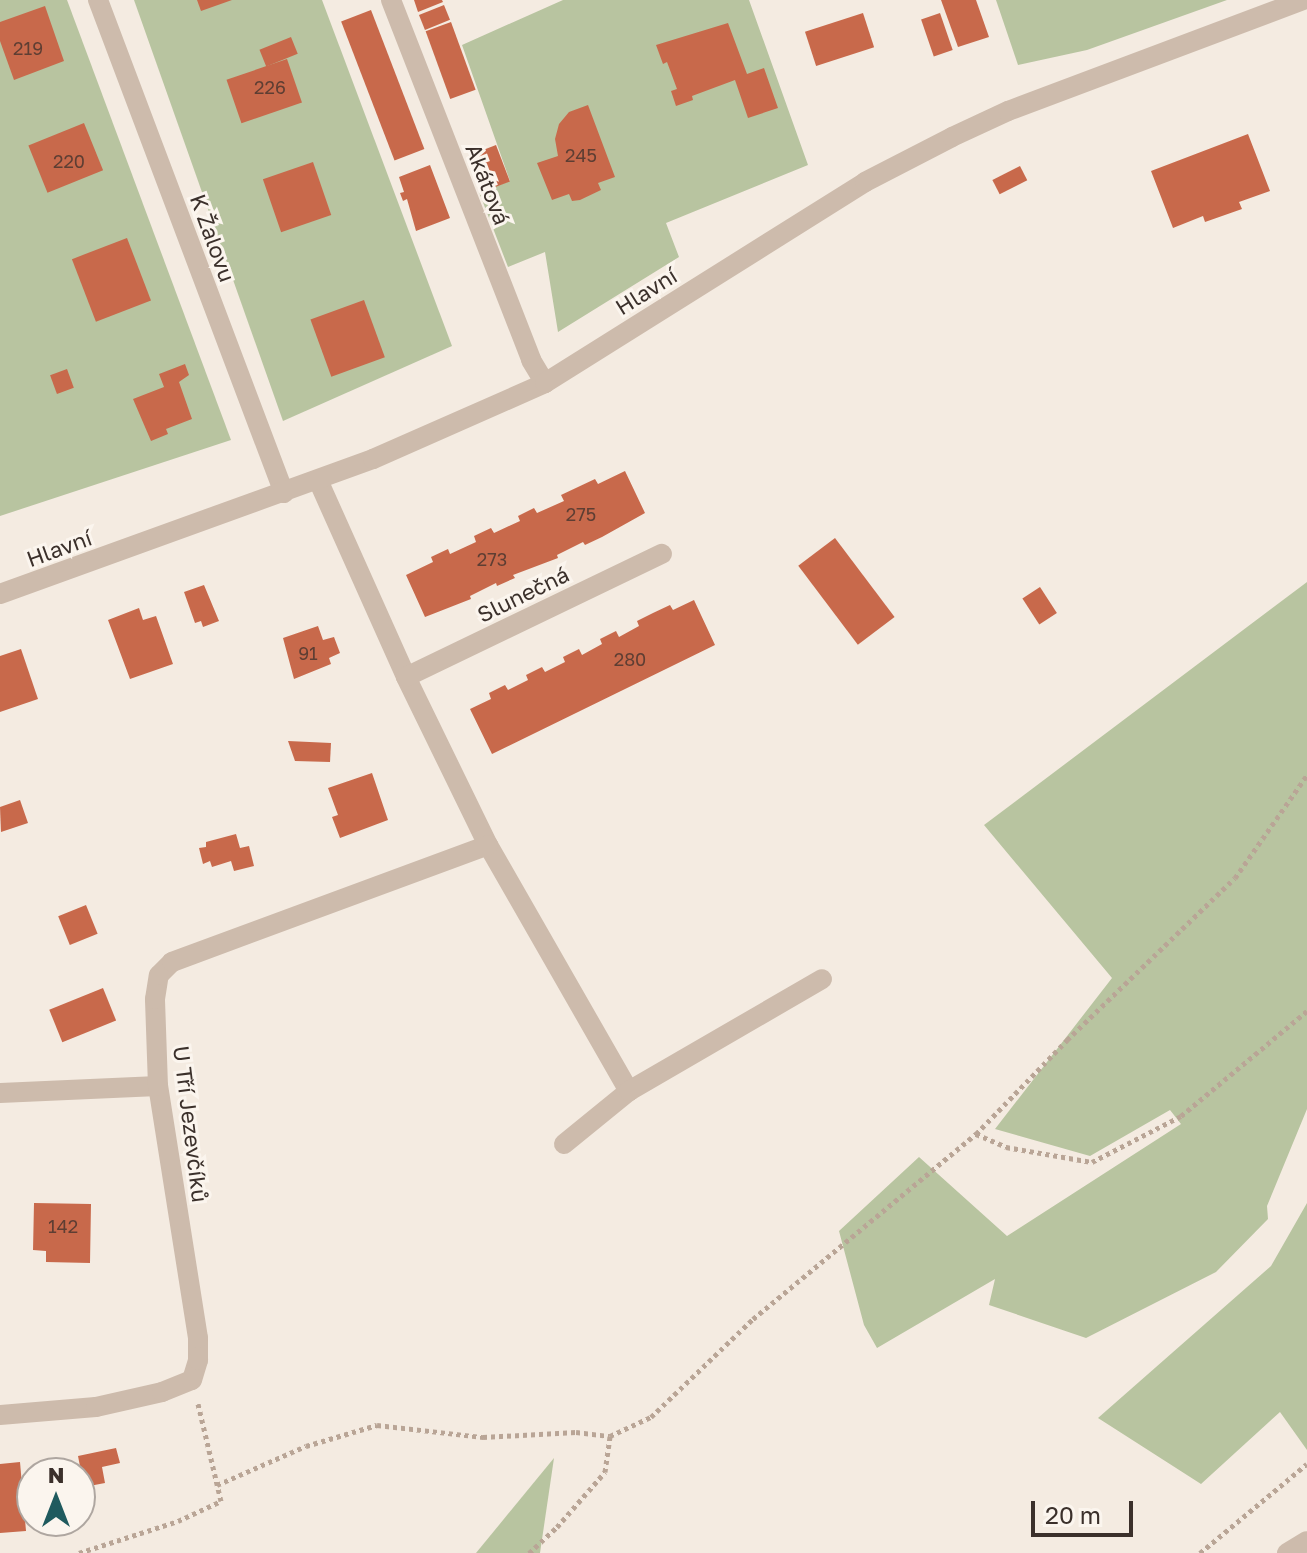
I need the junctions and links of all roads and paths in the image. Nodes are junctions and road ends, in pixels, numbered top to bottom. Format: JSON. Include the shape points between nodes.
{"nodes":[{"id":1,"x":98,"y":0,"type":"edge"},
{"id":2,"x":391,"y":0,"type":"edge"},
{"id":3,"x":1304,"y":0,"type":"edge"},
{"id":4,"x":545,"y":383,"type":"junction"},
{"id":5,"x":318,"y":480,"type":"junction"},
{"id":6,"x":284,"y":493,"type":"junction"},
{"id":7,"x":662,"y":554,"type":"dead end"},
{"id":8,"x":0,"y":594,"type":"edge"},
{"id":9,"x":406,"y":677,"type":"junction"},
{"id":10,"x":1307,"y":775,"type":"edge"},
{"id":11,"x":488,"y":845,"type":"junction"},
{"id":12,"x":822,"y":979,"type":"dead end"},
{"id":13,"x":1307,"y":1011,"type":"edge"},
{"id":14,"x":158,"y":1086,"type":"junction"},
{"id":15,"x":629,"y":1091,"type":"junction"},
{"id":16,"x":0,"y":1093,"type":"edge"},
{"id":17,"x":976,"y":1134,"type":"junction"},
{"id":18,"x":564,"y":1144,"type":"dead end"},
{"id":19,"x":192,"y":1380,"type":"junction"},
{"id":20,"x":0,"y":1415,"type":"edge"},
{"id":21,"x":610,"y":1436,"type":"junction"},
{"id":22,"x":1307,"y":1464,"type":"edge"},
{"id":23,"x":217,"y":1485,"type":"junction"},
{"id":24,"x":1307,"y":1541,"type":"edge"},
{"id":25,"x":79,"y":1553,"type":"edge"},
{"id":26,"x":529,"y":1553,"type":"edge"},
{"id":27,"x":1200,"y":1553,"type":"edge"},
{"id":28,"x":1287,"y":1553,"type":"edge"}],
"edges":[{"from":1,"to":6,"type":"street","name":"K Žalovu"},
{"from":2,"to":4,"type":"street","name":"Akátová","via":[[531,360]]},
{"from":3,"to":4,"type":"street","name":"Hlavní","via":[[952,137],[865,182]]},
{"from":4,"to":5,"type":"street","name":"Hlavní"},
{"from":5,"to":6,"type":"street","name":"Hlavní"},
{"from":5,"to":9,"type":"street"},
{"from":6,"to":8,"type":"street","name":"Hlavní"},
{"from":7,"to":9,"type":"street","name":"Slunečná"},
{"from":9,"to":11,"type":"street"},
{"from":10,"to":17,"type":"path","via":[[1235,878]]},
{"from":11,"to":14,"type":"street","name":"U Tří Jezevčíků","via":[[172,962],[159,975],[155,999]]},
{"from":11,"to":15,"type":"street"},
{"from":12,"to":15,"type":"street"},
{"from":13,"to":17,"type":"path","via":[[1181,1116],[1092,1162],[1006,1147]]},
{"from":14,"to":16,"type":"street"},
{"from":14,"to":19,"type":"street","name":"U Tří Jezevčíků","via":[[198,1338]]},
{"from":15,"to":18,"type":"street"},
{"from":17,"to":21,"type":"path","via":[[753,1319],[651,1417]]},
{"from":19,"to":20,"type":"street","via":[[96,1407]]},
{"from":19,"to":23,"type":"path"},
{"from":21,"to":23,"type":"path","via":[[576,1432],[483,1437],[377,1425],[306,1446]]},
{"from":21,"to":26,"type":"path","via":[[605,1472]]},
{"from":22,"to":27,"type":"path"},
{"from":23,"to":25,"type":"path","via":[[221,1501]]},
{"from":24,"to":28,"type":"street"}]}
